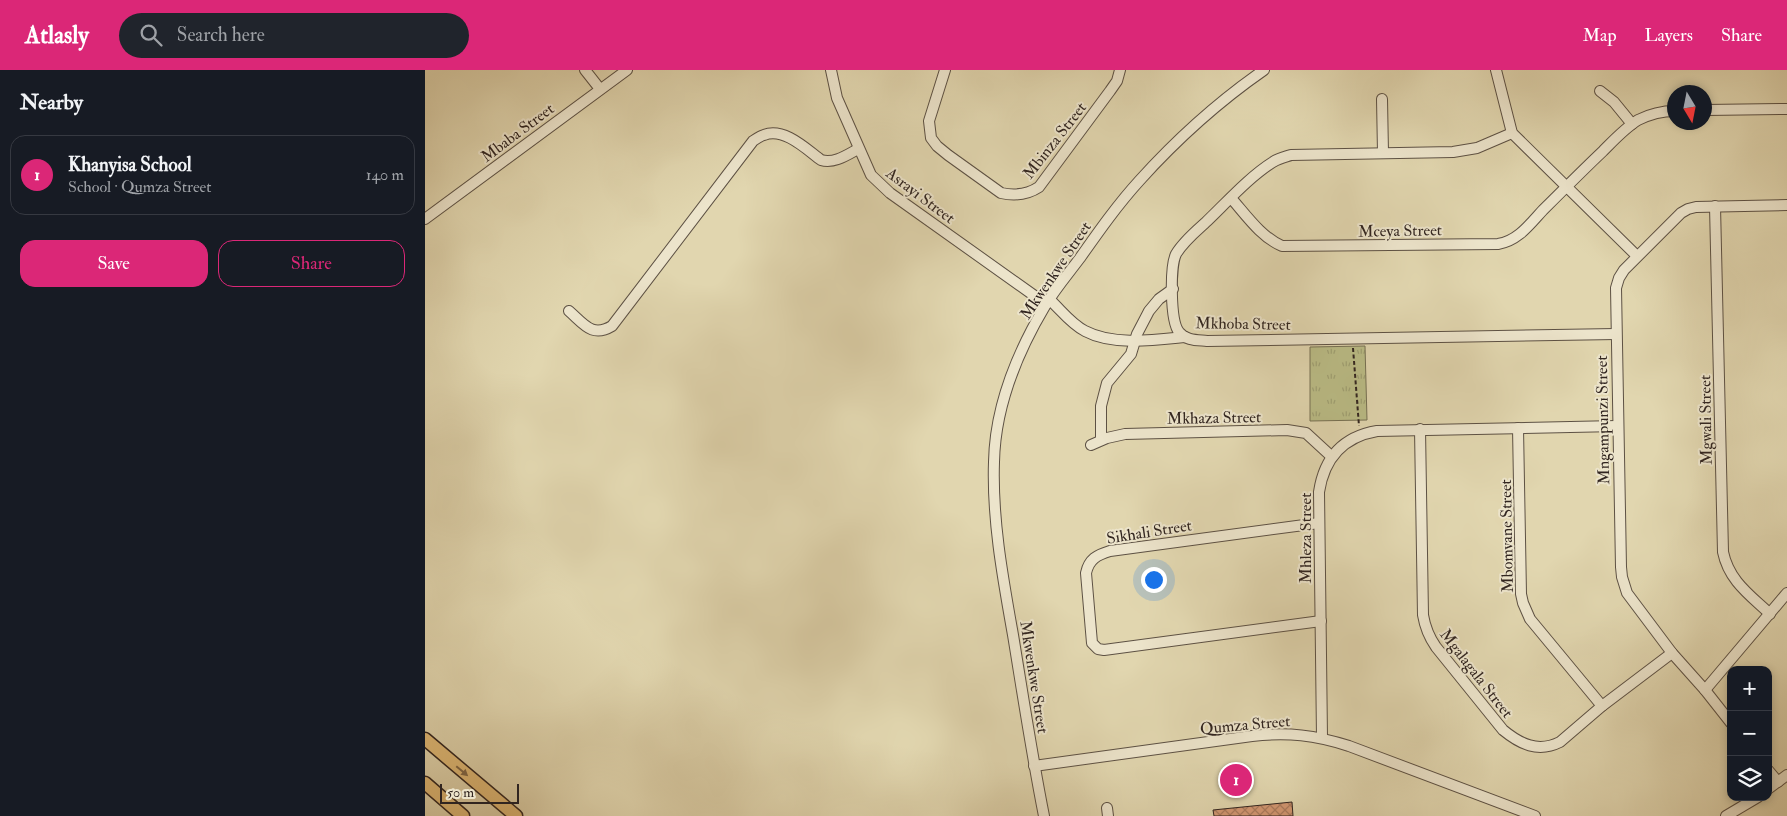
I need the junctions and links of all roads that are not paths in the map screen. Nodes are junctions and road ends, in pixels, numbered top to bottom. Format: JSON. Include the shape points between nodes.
{"nodes":[{"id":1,"x":585,"y":70,"type":"edge"},
{"id":2,"x":627,"y":70,"type":"edge"},
{"id":3,"x":831,"y":70,"type":"edge"},
{"id":4,"x":945,"y":70,"type":"edge"},
{"id":5,"x":1120,"y":70,"type":"edge"},
{"id":6,"x":1264,"y":70,"type":"edge"},
{"id":7,"x":1496,"y":70,"type":"edge"},
{"id":8,"x":600,"y":89,"type":"junction"},
{"id":9,"x":1600,"y":91,"type":"dead end"},
{"id":10,"x":1382,"y":99,"type":"dead end"},
{"id":11,"x":1787,"y":109,"type":"edge"},
{"id":12,"x":1712,"y":110,"type":"edge"},
{"id":13,"x":1667,"y":112,"type":"edge"},
{"id":14,"x":1632,"y":124,"type":"junction"},
{"id":15,"x":1512,"y":132,"type":"junction"},
{"id":16,"x":859,"y":149,"type":"junction"},
{"id":17,"x":1383,"y":153,"type":"junction"},
{"id":18,"x":1566,"y":186,"type":"junction"},
{"id":19,"x":1231,"y":198,"type":"junction"},
{"id":20,"x":1787,"y":205,"type":"edge"},
{"id":21,"x":1715,"y":206,"type":"junction"},
{"id":22,"x":425,"y":219,"type":"edge"},
{"id":23,"x":1637,"y":256,"type":"junction"},
{"id":24,"x":1173,"y":289,"type":"junction"},
{"id":25,"x":1048,"y":302,"type":"junction"},
{"id":26,"x":569,"y":311,"type":"dead end"},
{"id":27,"x":1615,"y":334,"type":"junction"},
{"id":28,"x":1185,"y":337,"type":"junction"},
{"id":29,"x":1136,"y":341,"type":"junction"},
{"id":30,"x":1617,"y":426,"type":"junction"},
{"id":31,"x":1518,"y":428,"type":"junction"},
{"id":32,"x":1419,"y":429,"type":"junction"},
{"id":33,"x":1101,"y":440,"type":"junction"},
{"id":34,"x":1091,"y":445,"type":"dead end"},
{"id":35,"x":1331,"y":456,"type":"junction"},
{"id":36,"x":1319,"y":523,"type":"junction"},
{"id":37,"x":1787,"y":592,"type":"edge"},
{"id":38,"x":1770,"y":614,"type":"junction"},
{"id":39,"x":1321,"y":621,"type":"junction"},
{"id":40,"x":1672,"y":653,"type":"junction"},
{"id":41,"x":1705,"y":690,"type":"junction"},
{"id":42,"x":1602,"y":706,"type":"junction"},
{"id":43,"x":1727,"y":717,"type":"edge"},
{"id":44,"x":1323,"y":737,"type":"junction"},
{"id":45,"x":425,"y":739,"type":"edge"},
{"id":46,"x":1034,"y":766,"type":"junction"},
{"id":47,"x":1772,"y":775,"type":"edge"},
{"id":48,"x":1787,"y":775,"type":"edge"},
{"id":49,"x":1778,"y":782,"type":"junction"},
{"id":50,"x":425,"y":784,"type":"edge"},
{"id":51,"x":1772,"y":786,"type":"edge"},
{"id":52,"x":1751,"y":801,"type":"edge"},
{"id":53,"x":463,"y":816,"type":"edge"},
{"id":54,"x":516,"y":816,"type":"edge"},
{"id":55,"x":1044,"y":816,"type":"edge"},
{"id":56,"x":1535,"y":816,"type":"edge"},
{"id":57,"x":1726,"y":816,"type":"edge"}],
"edges":[{"from":1,"to":8,"type":"street"},
{"from":2,"to":8,"type":"street","name":"Mbaba Street"},
{"from":3,"to":16,"type":"street","name":"Asrayi Street","via":[[837,98]]},
{"from":4,"to":5,"type":"street","name":"Mbinza Street","via":[[929,121],[931,138],[948,155],[1001,193],[1011,195],[1032,192],[1039,187],[1111,91]]},
{"from":6,"to":25,"type":"street","name":"Mkwenkwe Street","via":[[1207,114],[1139,181]]},
{"from":7,"to":15,"type":"street"},
{"from":8,"to":22,"type":"street","name":"Mbaba Street"},
{"from":9,"to":14,"type":"street"},
{"from":10,"to":17,"type":"street"},
{"from":11,"to":12,"type":"street"},
{"from":13,"to":14,"type":"street","name":"Mceya Street","via":[[1649,115]]},
{"from":14,"to":18,"type":"street","name":"Mceya Street"},
{"from":15,"to":17,"type":"street","name":"Mkhoba Street","via":[[1465,151]]},
{"from":15,"to":18,"type":"street"},
{"from":16,"to":25,"type":"street","name":"Asrayi Street","via":[[878,183]]},
{"from":16,"to":26,"type":"street","via":[[827,162],[785,135],[764,134],[753,141],[612,326],[597,332]]},
{"from":17,"to":19,"type":"street","name":"Mkhoba Street","via":[[1291,155],[1265,168]]},
{"from":18,"to":19,"type":"street","name":"Mceya Street","via":[[1519,235],[1498,244],[1282,246],[1265,235]]},
{"from":18,"to":23,"type":"street"},
{"from":19,"to":24,"type":"street","name":"Mkhoba Street","via":[[1175,255]]},
{"from":20,"to":21,"type":"street","name":"Mngampunzi Street"},
{"from":21,"to":23,"type":"street","name":"Mngampunzi Street","via":[[1696,207],[1681,213]]},
{"from":21,"to":38,"type":"street","name":"Mgwali Street","via":[[1723,552],[1734,580]]},
{"from":23,"to":27,"type":"street","name":"Mngampunzi Street","via":[[1624,270],[1616,288]]},
{"from":24,"to":28,"type":"street","name":"Mkhoba Street","via":[[1176,326]]},
{"from":24,"to":29,"type":"street","via":[[1149,311]]},
{"from":25,"to":29,"type":"street","name":"Asrayi Street","via":[[1093,335]]},
{"from":25,"to":46,"type":"street","name":"Mkwenkwe Street","via":[[1019,355],[1007,388],[994,461],[1001,562]]},
{"from":27,"to":28,"type":"street","name":"Mkhoba Street","via":[[1207,341]]},
{"from":27,"to":30,"type":"street","name":"Mngampunzi Street"},
{"from":28,"to":29,"type":"street","name":"Asrayi Street"},
{"from":29,"to":33,"type":"street","via":[[1131,354],[1107,383],[1101,406]]},
{"from":30,"to":31,"type":"street","name":"Mhleza Street"},
{"from":30,"to":40,"type":"street","name":"Mngampunzi Street","via":[[1621,577],[1627,593]]},
{"from":31,"to":32,"type":"street","name":"Mhleza Street"},
{"from":31,"to":42,"type":"street","name":"Mbomvane Street","via":[[1523,603],[1530,619]]},
{"from":32,"to":35,"type":"street","name":"Mhleza Street","via":[[1377,430],[1360,435]]},
{"from":32,"to":42,"type":"street","name":"Mgalagala Street","via":[[1423,615],[1428,636],[1503,730],[1534,747],[1543,748],[1560,742]]},
{"from":33,"to":34,"type":"street","name":"Mkhaza Street"},
{"from":33,"to":35,"type":"street","name":"Mkhaza Street","via":[[1125,434],[1297,431],[1307,433]]},
{"from":35,"to":36,"type":"street","name":"Mhleza Street","via":[[1321,478]]},
{"from":36,"to":39,"type":"street","name":"Mhleza Street"},
{"from":36,"to":39,"type":"street","name":"Sikhali Street","via":[[1110,551],[1093,558],[1086,573],[1092,643],[1097,649]]},
{"from":37,"to":38,"type":"street"},
{"from":38,"to":41,"type":"street"},
{"from":39,"to":44,"type":"street","name":"Mhleza Street"},
{"from":40,"to":41,"type":"street","name":"Mngampunzi Street"},
{"from":40,"to":42,"type":"street","name":"Mgalagala Street"},
{"from":41,"to":43,"type":"street","name":"Mngampunzi Street"},
{"from":44,"to":46,"type":"street","name":"Qumza Street","via":[[1252,736]]},
{"from":44,"to":56,"type":"street","name":"Qumza Street"},
{"from":45,"to":54,"type":"main road","one_way":true},
{"from":46,"to":55,"type":"street","name":"Mkwenkwe Street"},
{"from":47,"to":49,"type":"street"},
{"from":48,"to":49,"type":"street"},
{"from":49,"to":51,"type":"street"},
{"from":50,"to":53,"type":"main road"},
{"from":52,"to":57,"type":"street"}]}
